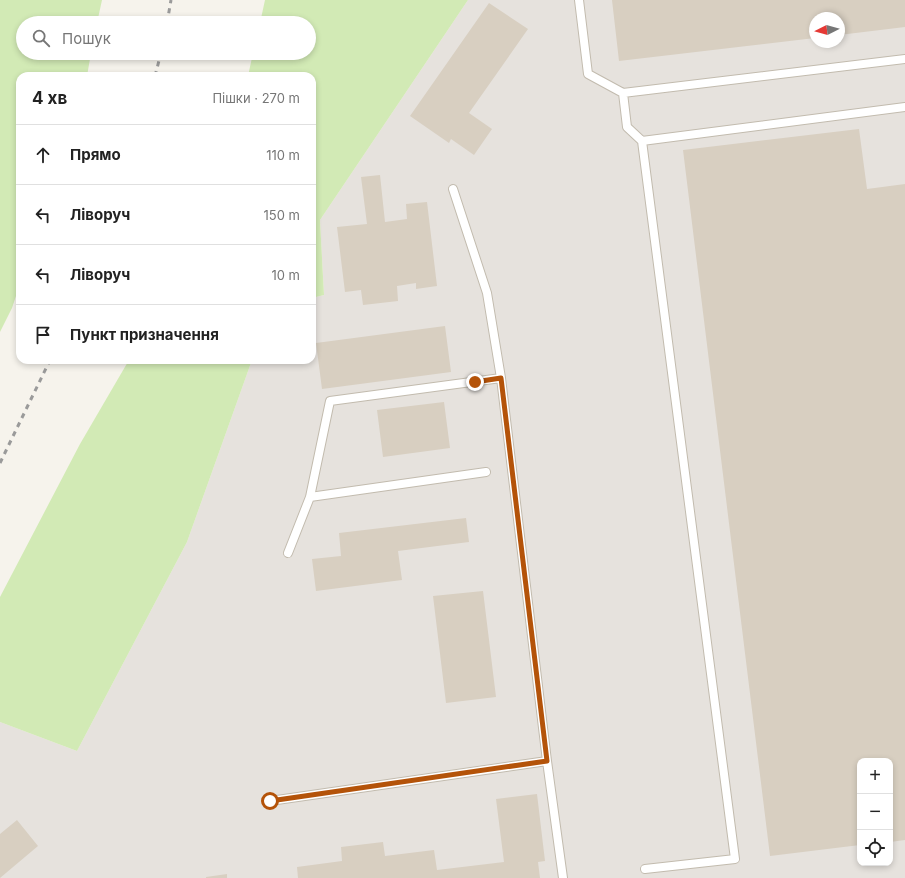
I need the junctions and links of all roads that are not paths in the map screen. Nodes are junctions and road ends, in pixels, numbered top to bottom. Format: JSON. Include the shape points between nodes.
{"nodes":[{"id":1,"x":578,"y":0,"type":"edge"},
{"id":2,"x":905,"y":59,"type":"edge"},
{"id":3,"x":624,"y":93,"type":"junction"},
{"id":4,"x":905,"y":107,"type":"edge"},
{"id":5,"x":642,"y":141,"type":"junction"},
{"id":6,"x":453,"y":189,"type":"dead end"},
{"id":7,"x":501,"y":378,"type":"junction"},
{"id":8,"x":486,"y":472,"type":"dead end"},
{"id":9,"x":310,"y":497,"type":"junction"},
{"id":10,"x":288,"y":553,"type":"dead end"},
{"id":11,"x":547,"y":761,"type":"junction"},
{"id":12,"x":270,"y":801,"type":"dead end"},
{"id":13,"x":645,"y":869,"type":"dead end"},
{"id":14,"x":563,"y":878,"type":"edge"}],
"edges":[{"from":1,"to":3,"type":"lane","via":[[588,74]]},
{"from":2,"to":3,"type":"lane"},
{"from":3,"to":5,"type":"lane","via":[[627,128]]},
{"from":4,"to":5,"type":"lane"},
{"from":5,"to":13,"type":"lane","via":[[735,859]]},
{"from":6,"to":7,"type":"lane","via":[[487,293]]},
{"from":7,"to":9,"type":"lane","via":[[330,401]]},
{"from":7,"to":11,"type":"lane"},
{"from":8,"to":9,"type":"lane"},
{"from":9,"to":10,"type":"lane"},
{"from":11,"to":12,"type":"lane"},
{"from":11,"to":14,"type":"lane"}]}
